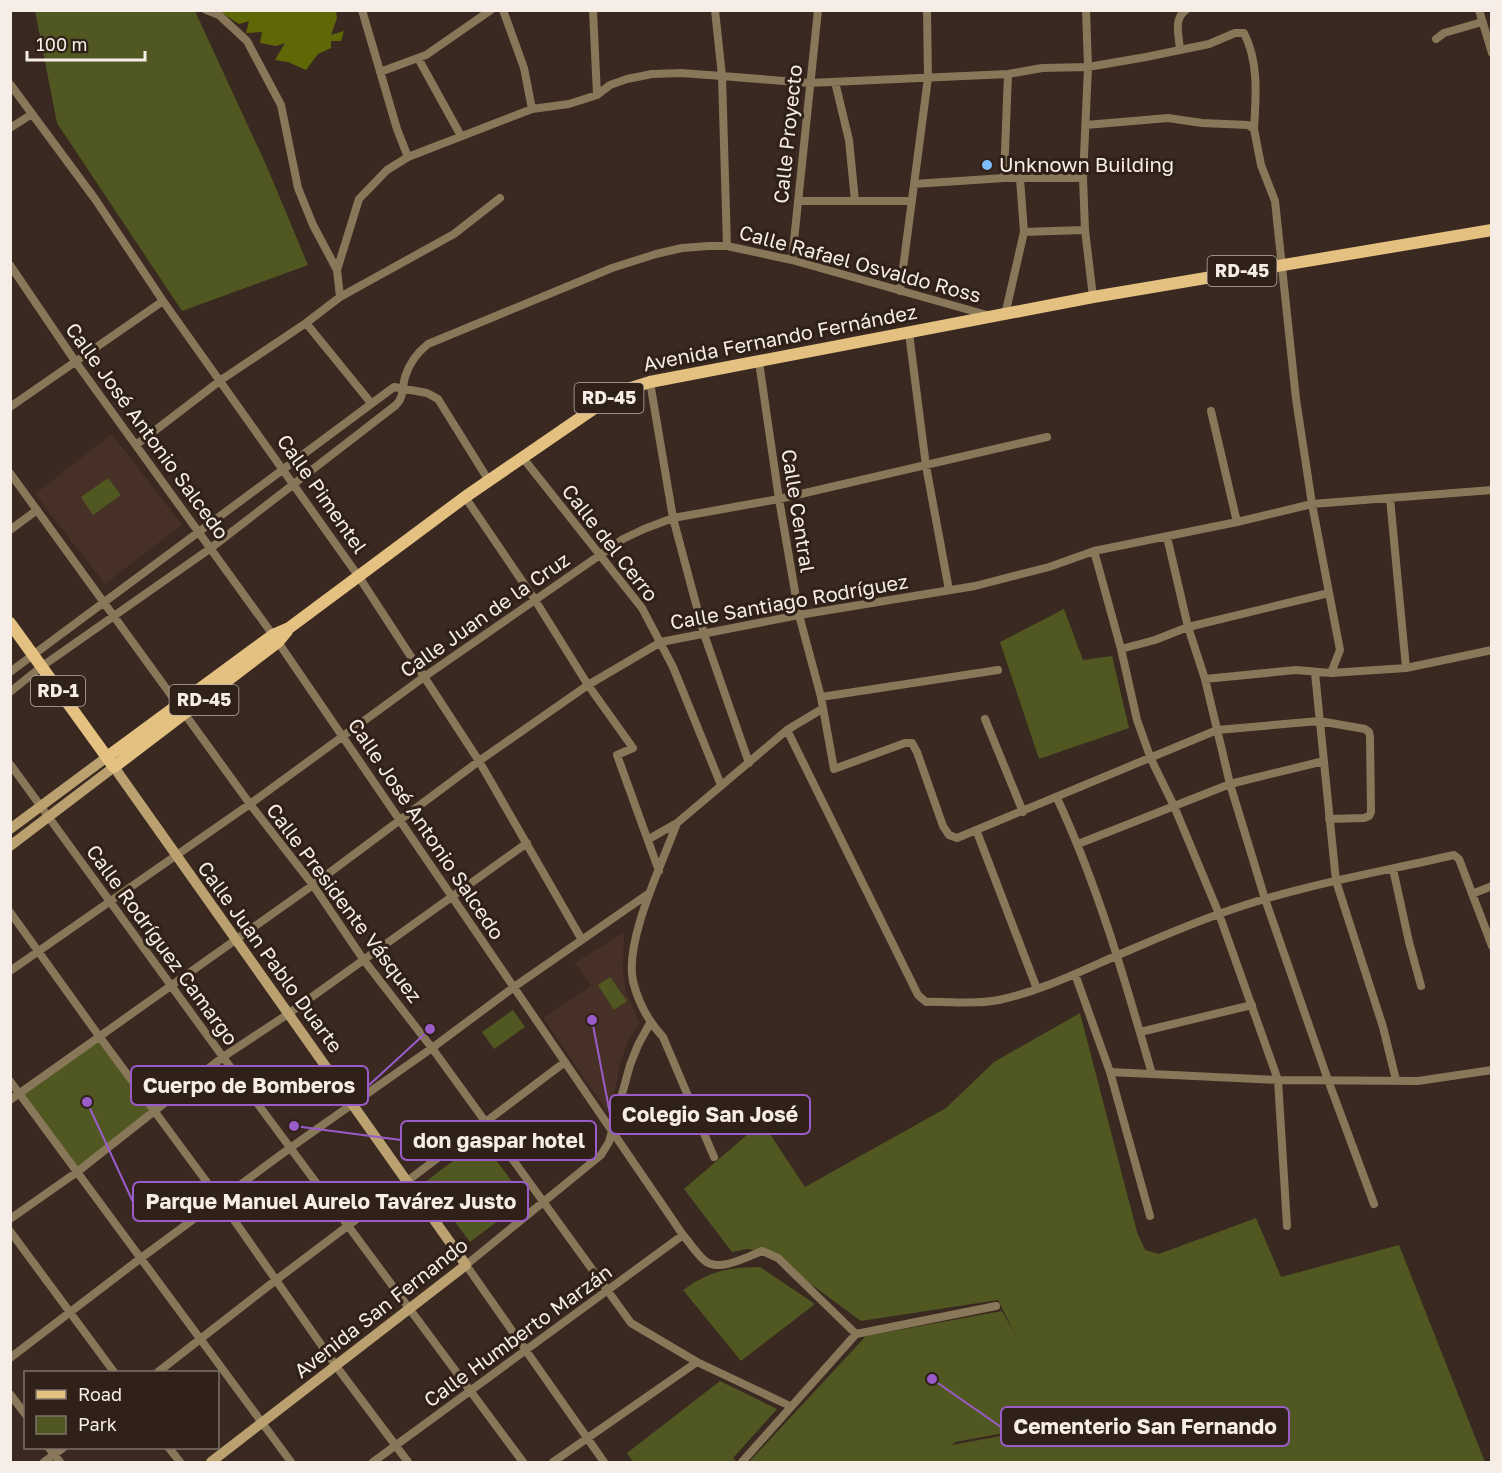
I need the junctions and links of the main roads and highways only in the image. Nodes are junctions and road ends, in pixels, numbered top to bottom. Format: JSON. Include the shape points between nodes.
{"nodes":[{"id":1,"x":1491,"y":230,"type":"edge"},
{"id":2,"x":10,"y":623,"type":"edge"},
{"id":3,"x":110,"y":762,"type":"joint"}],
"edges":[{"from":1,"to":3,"type":"main road","name":"Avenida Fernando Fernández","number":"RD-45","via":[[1093,297],[650,382],[618,392],[465,497]]},
{"from":2,"to":3,"type":"main road","number":"RD-1"}]}
